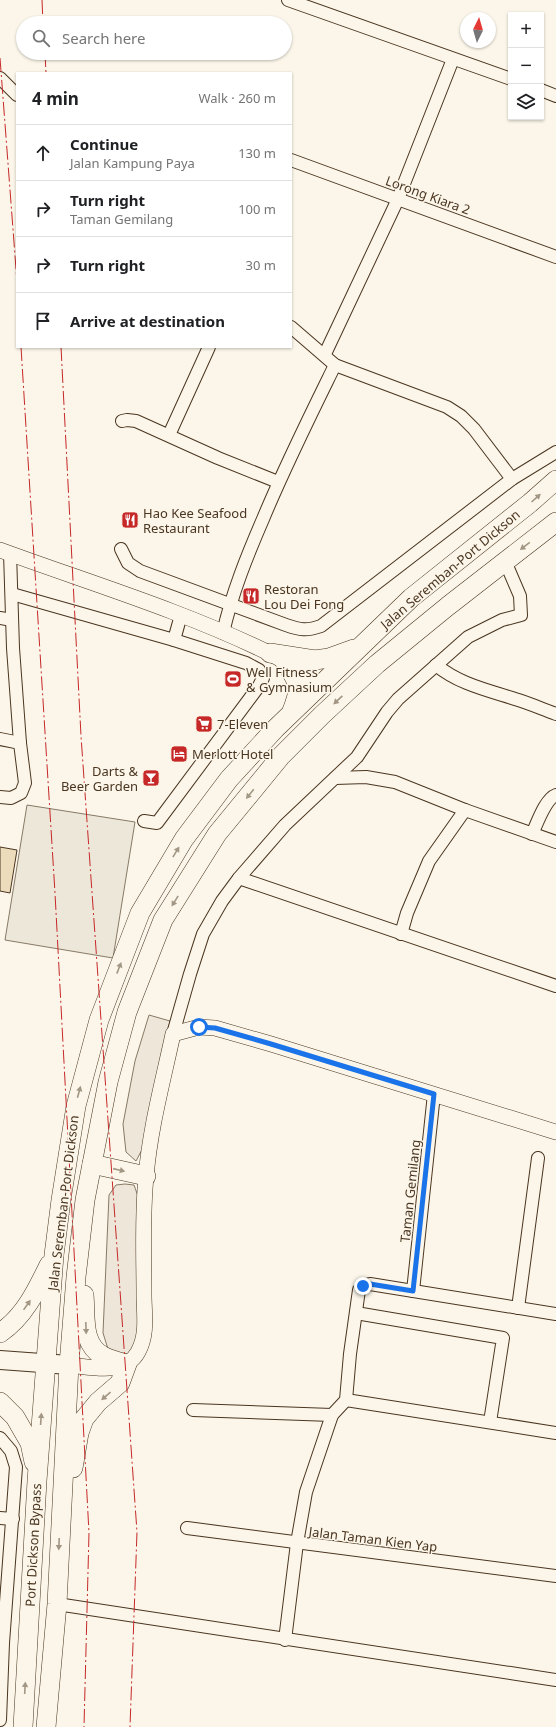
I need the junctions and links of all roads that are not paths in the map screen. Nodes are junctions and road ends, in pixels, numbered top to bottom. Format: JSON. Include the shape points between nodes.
{"nodes":[{"id":1,"x":288,"y":0,"type":"edge"},
{"id":2,"x":453,"y":59,"type":"junction"},
{"id":3,"x":0,"y":78,"type":"edge"},
{"id":4,"x":508,"y":79,"type":"edge"},
{"id":5,"x":544,"y":91,"type":"edge"},
{"id":6,"x":16,"y":94,"type":"edge"},
{"id":7,"x":556,"y":96,"type":"edge"},
{"id":8,"x":292,"y":160,"type":"edge"},
{"id":9,"x":398,"y":199,"type":"junction"},
{"id":10,"x":556,"y":257,"type":"edge"},
{"id":11,"x":292,"y":328,"type":"edge"},
{"id":12,"x":209,"y":348,"type":"edge"},
{"id":13,"x":324,"y":354,"type":"junction"},
{"id":14,"x":335,"y":365,"type":"junction"},
{"id":15,"x":122,"y":421,"type":"dead end"},
{"id":16,"x":169,"y":435,"type":"junction"},
{"id":17,"x":556,"y":452,"type":"edge"},
{"id":18,"x":512,"y":479,"type":"junction"},
{"id":19,"x":556,"y":480,"type":"edge"},
{"id":20,"x":278,"y":482,"type":"junction"},
{"id":21,"x":556,"y":522,"type":"edge"},
{"id":22,"x":121,"y":549,"type":"dead end"},
{"id":23,"x":5,"y":552,"type":"edge"},
{"id":24,"x":505,"y":561,"type":"junction"},
{"id":25,"x":12,"y":594,"type":"junction"},
{"id":26,"x":229,"y":604,"type":"junction"},
{"id":27,"x":448,"y":606,"type":"junction"},
{"id":28,"x":181,"y":615,"type":"junction"},
{"id":29,"x":0,"y":618,"type":"edge"},
{"id":30,"x":12,"y":620,"type":"junction"},
{"id":31,"x":223,"y":633,"type":"junction"},
{"id":32,"x":174,"y":640,"type":"junction"},
{"id":33,"x":359,"y":647,"type":"junction"},
{"id":34,"x":277,"y":658,"type":"junction"},
{"id":35,"x":436,"y":665,"type":"junction"},
{"id":36,"x":321,"y":684,"type":"junction"},
{"id":37,"x":292,"y":712,"type":"junction"},
{"id":38,"x":556,"y":714,"type":"edge"},
{"id":39,"x":0,"y":739,"type":"edge"},
{"id":40,"x":20,"y":743,"type":"junction"},
{"id":41,"x":335,"y":778,"type":"junction"},
{"id":42,"x":556,"y":795,"type":"edge"},
{"id":43,"x":0,"y":797,"type":"edge"},
{"id":44,"x":465,"y":810,"type":"junction"},
{"id":45,"x":144,"y":821,"type":"dead end"},
{"id":46,"x":532,"y":834,"type":"junction"},
{"id":47,"x":556,"y":842,"type":"edge"},
{"id":48,"x":239,"y":878,"type":"junction"},
{"id":49,"x":401,"y":934,"type":"junction"},
{"id":50,"x":556,"y":986,"type":"edge"},
{"id":51,"x":173,"y":1034,"type":"junction"},
{"id":52,"x":434,"y":1094,"type":"junction"},
{"id":53,"x":556,"y":1132,"type":"edge"},
{"id":54,"x":538,"y":1158,"type":"dead end"},
{"id":55,"x":92,"y":1164,"type":"junction"},
{"id":56,"x":146,"y":1176,"type":"junction"},
{"id":57,"x":54,"y":1255,"type":"junction"},
{"id":58,"x":76,"y":1277,"type":"junction"},
{"id":59,"x":413,"y":1291,"type":"junction"},
{"id":60,"x":518,"y":1308,"type":"junction"},
{"id":61,"x":356,"y":1313,"type":"junction"},
{"id":62,"x":556,"y":1314,"type":"edge"},
{"id":63,"x":0,"y":1332,"type":"edge"},
{"id":64,"x":0,"y":1360,"type":"edge"},
{"id":65,"x":45,"y":1364,"type":"junction"},
{"id":66,"x":126,"y":1364,"type":"junction"},
{"id":67,"x":69,"y":1365,"type":"junction"},
{"id":68,"x":346,"y":1400,"type":"junction"},
{"id":69,"x":0,"y":1402,"type":"edge"},
{"id":70,"x":193,"y":1410,"type":"dead end"},
{"id":71,"x":332,"y":1415,"type":"junction"},
{"id":72,"x":490,"y":1422,"type":"junction"},
{"id":73,"x":556,"y":1432,"type":"edge"},
{"id":74,"x":0,"y":1438,"type":"edge"},
{"id":75,"x":37,"y":1481,"type":"junction"},
{"id":76,"x":60,"y":1514,"type":"junction"},
{"id":77,"x":0,"y":1518,"type":"edge"},
{"id":78,"x":13,"y":1519,"type":"junction"},
{"id":79,"x":187,"y":1528,"type":"dead end"},
{"id":80,"x":297,"y":1543,"type":"junction"},
{"id":81,"x":556,"y":1576,"type":"edge"},
{"id":82,"x":56,"y":1604,"type":"junction"},
{"id":83,"x":285,"y":1640,"type":"junction"},
{"id":84,"x":2,"y":1643,"type":"edge"},
{"id":85,"x":556,"y":1680,"type":"edge"},
{"id":86,"x":0,"y":1720,"type":"edge"},
{"id":87,"x":23,"y":1727,"type":"edge"},
{"id":88,"x":46,"y":1727,"type":"edge"}],
"edges":[{"from":1,"to":2,"type":"street"},
{"from":2,"to":4,"type":"street"},
{"from":2,"to":9,"type":"street"},
{"from":3,"to":6,"type":"street"},
{"from":5,"to":7,"type":"street"},
{"from":8,"to":9,"type":"street","name":"Lorong Kiara 2"},
{"from":9,"to":10,"type":"street","name":"Lorong Kiara 2"},
{"from":9,"to":13,"type":"street"},
{"from":11,"to":13,"type":"street"},
{"from":12,"to":16,"type":"street"},
{"from":13,"to":14,"type":"street"},
{"from":14,"to":18,"type":"street","via":[[446,407],[461,416]]},
{"from":14,"to":20,"type":"street"},
{"from":15,"to":16,"type":"street","via":[[136,421]]},
{"from":16,"to":20,"type":"street"},
{"from":17,"to":18,"type":"street"},
{"from":18,"to":26,"type":"street","via":[[321,626],[310,630],[297,629]]},
{"from":33,"to":19,"type":"highway","name":"Jalan Seremban-Port Dickson","one_way":true,"via":[[411,598]]},
{"from":20,"to":26,"type":"street"},
{"from":21,"to":24,"type":"highway","name":"Jalan Seremban-Port Dickson","one_way":true},
{"from":22,"to":26,"type":"street","via":[[128,563],[140,571]]},
{"from":23,"to":25,"type":"street"},
{"from":23,"to":28,"type":"street"},
{"from":24,"to":27,"type":"highway","name":"Jalan Seremban-Port Dickson"},
{"from":24,"to":35,"type":"street","via":[[520,596],[521,615],[502,620],[468,637]]},
{"from":25,"to":30,"type":"street"},
{"from":25,"to":32,"type":"street"},
{"from":26,"to":31,"type":"street"},
{"from":27,"to":36,"type":"highway","via":[[430,611],[408,626],[342,682],[330,686]]},
{"from":27,"to":55,"type":"highway","name":"Jalan Seremban-Port Dickson","one_way":true,"via":[[377,664],[322,715],[281,756],[217,834],[163,920],[127,1012],[108,1082]]},
{"from":28,"to":31,"type":"street"},
{"from":28,"to":32,"type":"street"},
{"from":29,"to":30,"type":"street"},
{"from":30,"to":40,"type":"street"},
{"from":31,"to":34,"type":"street"},
{"from":32,"to":45,"type":"street","via":[[246,663],[259,670],[263,678],[157,823]]},
{"from":33,"to":34,"type":"highway","via":[[329,658]]},
{"from":33,"to":36,"type":"highway","name":"Jalan Seremban-Port Dickson"},
{"from":34,"to":36,"type":"street"},
{"from":34,"to":37,"type":"highway","via":[[299,684]]},
{"from":35,"to":38,"type":"street","via":[[448,675],[473,687],[517,699]]},
{"from":35,"to":41,"type":"street","via":[[398,699],[357,757]]},
{"from":36,"to":37,"type":"highway","name":"Jalan Seremban-Port Dickson"},
{"from":57,"to":37,"type":"highway","name":"Jalan Seremban-Port Dickson","one_way":true,"via":[[76,1106],[99,1020],[140,913],[184,839],[220,791]]},
{"from":39,"to":40,"type":"street"},
{"from":40,"to":43,"type":"street","via":[[25,783],[21,793],[11,798]]},
{"from":41,"to":44,"type":"street","via":[[366,777],[395,782]]},
{"from":41,"to":48,"type":"street","via":[[285,825]]},
{"from":42,"to":46,"type":"street","via":[[545,805]]},
{"from":44,"to":46,"type":"street"},
{"from":44,"to":49,"type":"street","via":[[429,861]]},
{"from":46,"to":47,"type":"street"},
{"from":48,"to":49,"type":"street"},
{"from":48,"to":51,"type":"street","via":[[203,934]]},
{"from":49,"to":50,"type":"street"},
{"from":51,"to":52,"type":"street","via":[[199,1027],[215,1028]]},
{"from":51,"to":56,"type":"street","via":[[151,1137]]},
{"from":52,"to":53,"type":"street"},
{"from":52,"to":59,"type":"street","name":"Taman Gemilang"},
{"from":54,"to":60,"type":"street"},
{"from":55,"to":56,"type":"highway","one_way":true},
{"from":55,"to":58,"type":"highway","name":"Jalan Seremban-Port Dickson"},
{"from":56,"to":66,"type":"street","via":[[145,1330],[138,1352]]},
{"from":63,"to":57,"type":"highway","one_way":true,"via":[[21,1313],[38,1289]]},
{"from":57,"to":65,"type":"highway","name":"Jalan Seremban-Port Dickson"},
{"from":58,"to":66,"type":"highway","one_way":true,"via":[[84,1293],[86,1337],[103,1357]]},
{"from":58,"to":67,"type":"highway","name":"Jalan Seremban-Port Dickson"},
{"from":59,"to":60,"type":"street"},
{"from":59,"to":61,"type":"street","via":[[370,1284],[363,1286],[358,1293]]},
{"from":60,"to":62,"type":"street"},
{"from":61,"to":68,"type":"street"},
{"from":61,"to":72,"type":"street","via":[[503,1338]]},
{"from":64,"to":65,"type":"main road"},
{"from":65,"to":67,"type":"main road"},
{"from":75,"to":65,"type":"highway","name":"Port Dickson Bypass","one_way":true},
{"from":66,"to":67,"type":"street","via":[[112,1368]]},
{"from":66,"to":76,"type":"highway","one_way":true,"via":[[120,1383],[98,1402],[84,1419]]},
{"from":67,"to":76,"type":"highway","name":"Port Dickson Bypass"},
{"from":68,"to":71,"type":"street"},
{"from":68,"to":72,"type":"street"},
{"from":69,"to":75,"type":"highway","via":[[15,1417],[30,1443]]},
{"from":70,"to":71,"type":"street"},
{"from":71,"to":80,"type":"street","via":[[306,1492]]},
{"from":72,"to":73,"type":"street"},
{"from":74,"to":78,"type":"street","via":[[11,1451],[16,1467]]},
{"from":87,"to":75,"type":"highway","name":"Port Dickson Bypass","one_way":true},
{"from":76,"to":82,"type":"highway","name":"Port Dickson Bypass","one_way":true},
{"from":77,"to":78,"type":"street"},
{"from":78,"to":84,"type":"street"},
{"from":79,"to":80,"type":"street","name":"Jalan Taman Kien Yap"},
{"from":80,"to":81,"type":"street","name":"Jalan Taman Kien Yap"},
{"from":80,"to":83,"type":"street"},
{"from":82,"to":83,"type":"street"},
{"from":82,"to":88,"type":"highway","name":"Port Dickson Bypass"},
{"from":83,"to":85,"type":"street"},
{"from":84,"to":86,"type":"street"}]}
